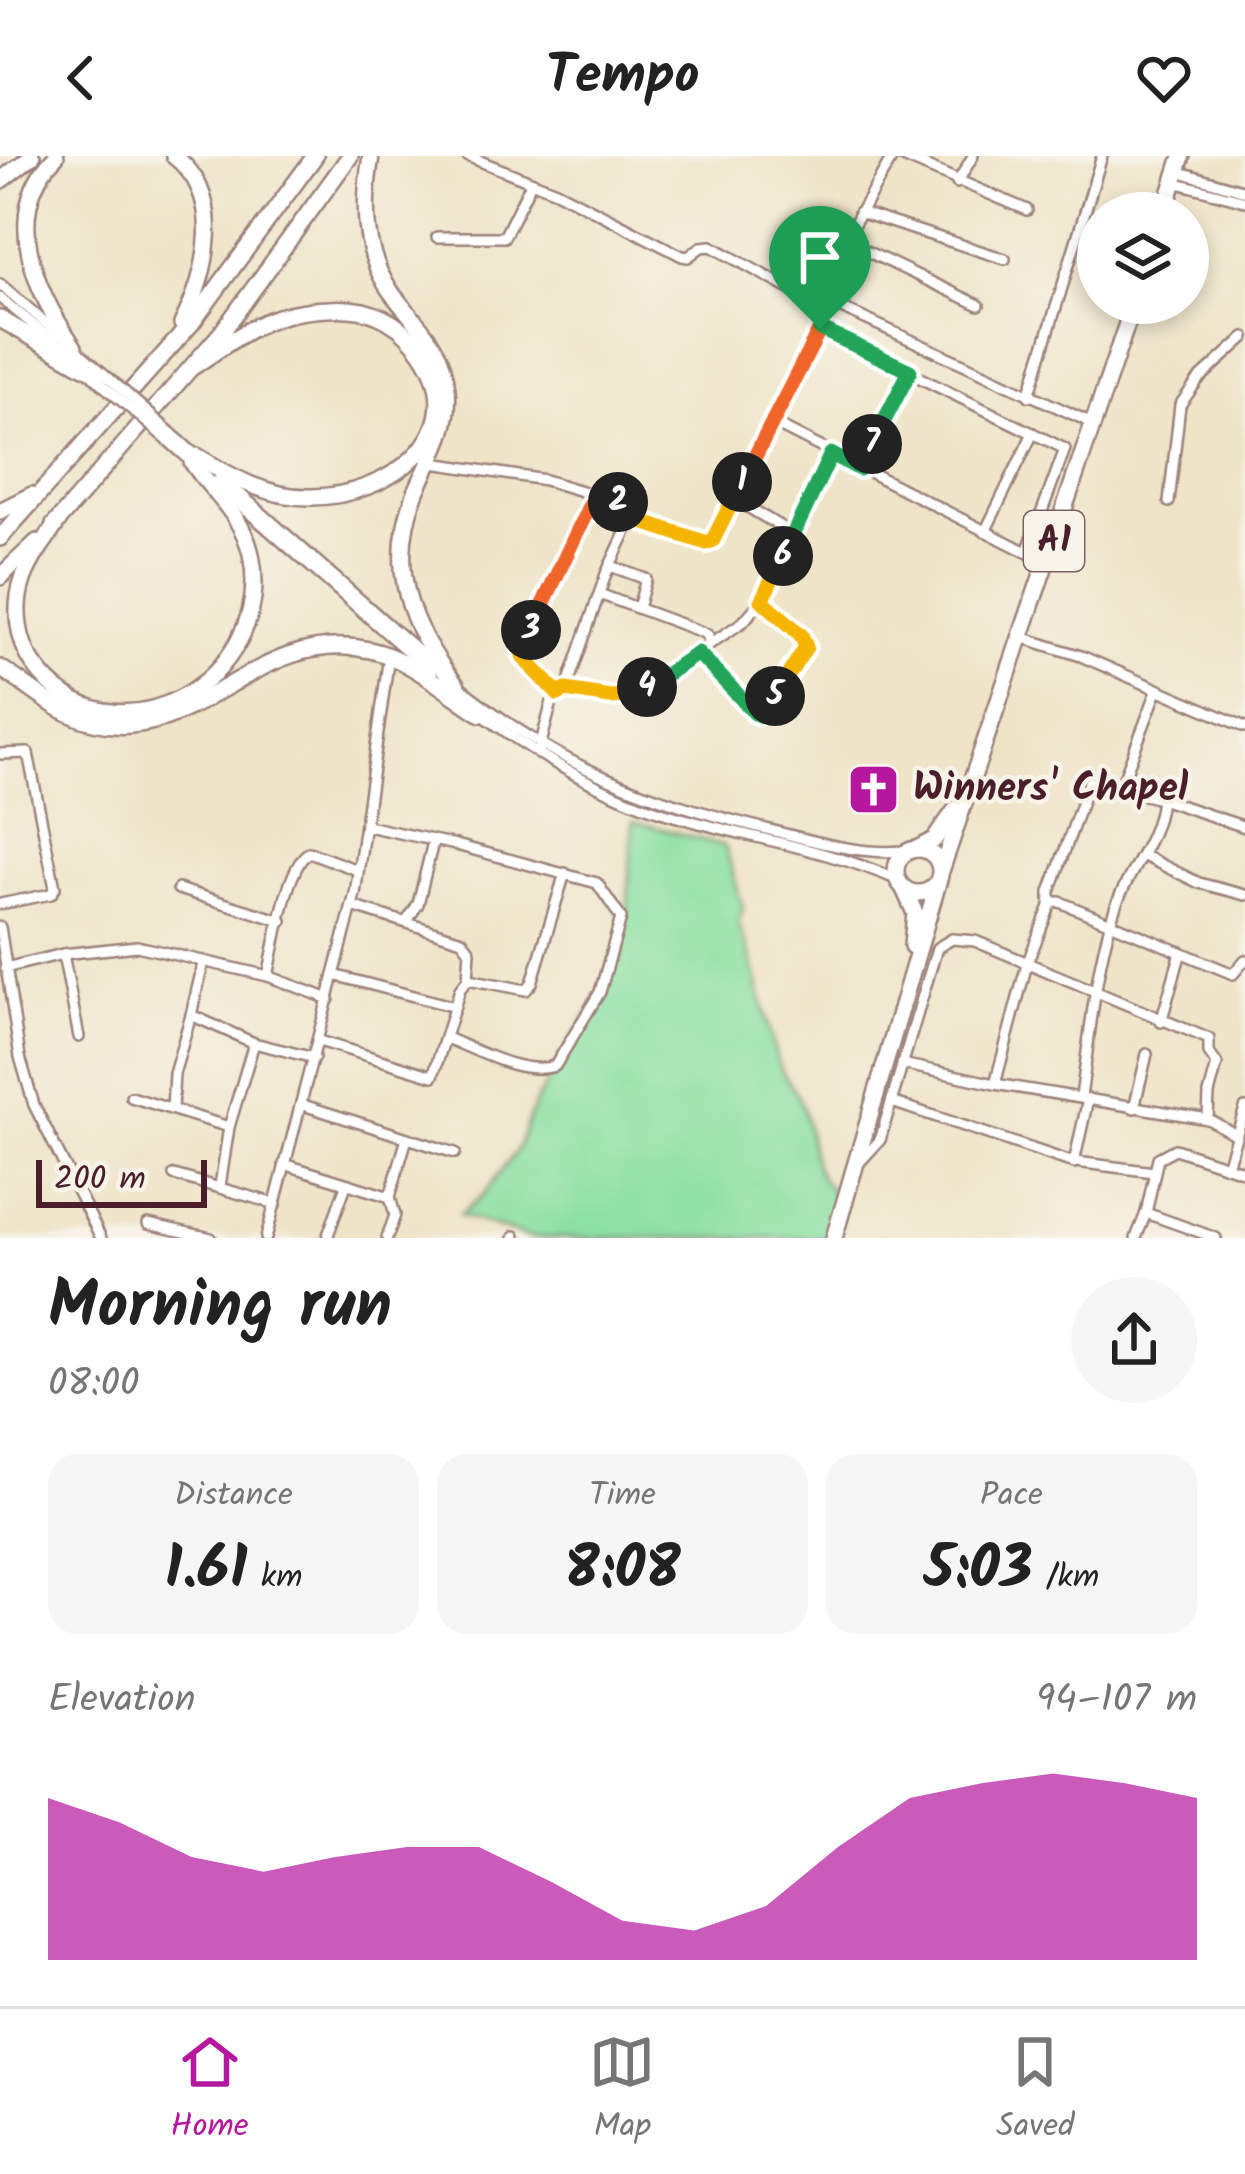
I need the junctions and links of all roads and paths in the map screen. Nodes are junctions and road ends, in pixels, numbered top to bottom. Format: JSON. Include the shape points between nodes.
{"nodes":[{"id":1,"x":32,"y":156,"type":"edge"},
{"id":2,"x":56,"y":156,"type":"edge"},
{"id":3,"x":174,"y":156,"type":"edge"},
{"id":4,"x":315,"y":156,"type":"edge"},
{"id":5,"x":350,"y":156,"type":"edge"},
{"id":6,"x":371,"y":156,"type":"edge"},
{"id":7,"x":467,"y":156,"type":"edge"},
{"id":8,"x":897,"y":156,"type":"edge"},
{"id":9,"x":973,"y":156,"type":"edge"},
{"id":10,"x":1102,"y":156,"type":"edge"},
{"id":11,"x":1179,"y":164,"type":"edge"},
{"id":12,"x":0,"y":182,"type":"edge"},
{"id":13,"x":531,"y":182,"type":"junction"},
{"id":14,"x":957,"y":183,"type":"junction"},
{"id":15,"x":1245,"y":191,"type":"edge"},
{"id":16,"x":1245,"y":201,"type":"edge"},
{"id":17,"x":1027,"y":210,"type":"dead end"},
{"id":18,"x":859,"y":212,"type":"junction"},
{"id":19,"x":437,"y":237,"type":"dead end"},
{"id":20,"x":843,"y":240,"type":"junction"},
{"id":21,"x":1005,"y":259,"type":"dead end"},
{"id":22,"x":0,"y":284,"type":"edge"},
{"id":23,"x":813,"y":295,"type":"junction"},
{"id":24,"x":0,"y":298,"type":"edge"},
{"id":25,"x":979,"y":305,"type":"dead end"},
{"id":26,"x":0,"y":319,"type":"edge"},
{"id":27,"x":1128,"y":324,"type":"edge"},
{"id":28,"x":1245,"y":338,"type":"edge"},
{"id":29,"x":74,"y":347,"type":"junction"},
{"id":30,"x":169,"y":350,"type":"junction"},
{"id":31,"x":194,"y":366,"type":"junction"},
{"id":32,"x":84,"y":368,"type":"junction"},
{"id":33,"x":910,"y":371,"type":"junction"},
{"id":34,"x":107,"y":382,"type":"junction"},
{"id":35,"x":1029,"y":396,"type":"junction"},
{"id":36,"x":772,"y":422,"type":"junction"},
{"id":37,"x":1094,"y":424,"type":"junction"},
{"id":38,"x":1033,"y":433,"type":"junction"},
{"id":39,"x":831,"y":454,"type":"junction"},
{"id":40,"x":194,"y":459,"type":"junction"},
{"id":41,"x":433,"y":463,"type":"junction"},
{"id":42,"x":859,"y":469,"type":"junction"},
{"id":43,"x":50,"y":485,"type":"junction"},
{"id":44,"x":598,"y":496,"type":"junction"},
{"id":45,"x":734,"y":499,"type":"junction"},
{"id":46,"x":1169,"y":502,"type":"dead end"},
{"id":47,"x":0,"y":511,"type":"edge"},
{"id":48,"x":635,"y":512,"type":"junction"},
{"id":49,"x":59,"y":520,"type":"junction"},
{"id":50,"x":986,"y":532,"type":"junction"},
{"id":51,"x":793,"y":534,"type":"junction"},
{"id":52,"x":0,"y":538,"type":"edge"},
{"id":53,"x":1027,"y":552,"type":"junction"},
{"id":54,"x":1046,"y":562,"type":"junction"},
{"id":55,"x":610,"y":566,"type":"junction"},
{"id":56,"x":0,"y":577,"type":"edge"},
{"id":57,"x":599,"y":594,"type":"junction"},
{"id":58,"x":762,"y":600,"type":"junction"},
{"id":59,"x":638,"y":608,"type":"junction"},
{"id":60,"x":1021,"y":637,"type":"junction"},
{"id":61,"x":709,"y":646,"type":"junction"},
{"id":62,"x":698,"y":653,"type":"junction"},
{"id":63,"x":389,"y":656,"type":"junction"},
{"id":64,"x":0,"y":668,"type":"edge"},
{"id":65,"x":457,"y":686,"type":"junction"},
{"id":66,"x":1157,"y":691,"type":"junction"},
{"id":67,"x":562,"y":692,"type":"junction"},
{"id":68,"x":481,"y":714,"type":"junction"},
{"id":69,"x":1245,"y":727,"type":"edge"},
{"id":70,"x":539,"y":749,"type":"junction"},
{"id":71,"x":0,"y":754,"type":"edge"},
{"id":72,"x":971,"y":779,"type":"junction"},
{"id":73,"x":1120,"y":788,"type":"junction"},
{"id":74,"x":1161,"y":799,"type":"junction"},
{"id":75,"x":715,"y":821,"type":"junction"},
{"id":76,"x":368,"y":826,"type":"junction"},
{"id":77,"x":1245,"y":827,"type":"edge"},
{"id":78,"x":433,"y":842,"type":"junction"},
{"id":79,"x":914,"y":849,"type":"junction"},
{"id":80,"x":363,"y":852,"type":"junction"},
{"id":81,"x":1144,"y":856,"type":"junction"},
{"id":82,"x":342,"y":865,"type":"junction"},
{"id":83,"x":357,"y":870,"type":"junction"},
{"id":84,"x":565,"y":873,"type":"junction"},
{"id":85,"x":940,"y":873,"type":"junction"},
{"id":86,"x":900,"y":883,"type":"junction"},
{"id":87,"x":178,"y":889,"type":"dead end"},
{"id":88,"x":1245,"y":896,"type":"edge"},
{"id":89,"x":1051,"y":902,"type":"junction"},
{"id":90,"x":0,"y":904,"type":"edge"},
{"id":91,"x":352,"y":906,"type":"junction"},
{"id":92,"x":407,"y":920,"type":"junction"},
{"id":93,"x":282,"y":921,"type":"junction"},
{"id":94,"x":1112,"y":922,"type":"junction"},
{"id":95,"x":0,"y":927,"type":"edge"},
{"id":96,"x":1180,"y":952,"type":"junction"},
{"id":97,"x":63,"y":954,"type":"junction"},
{"id":98,"x":1245,"y":960,"type":"edge"},
{"id":99,"x":203,"y":964,"type":"junction"},
{"id":100,"x":1027,"y":964,"type":"junction"},
{"id":101,"x":5,"y":968,"type":"junction"},
{"id":102,"x":910,"y":969,"type":"junction"},
{"id":103,"x":334,"y":975,"type":"junction"},
{"id":104,"x":268,"y":976,"type":"junction"},
{"id":105,"x":468,"y":979,"type":"junction"},
{"id":106,"x":1095,"y":991,"type":"junction"},
{"id":107,"x":329,"y":999,"type":"junction"},
{"id":108,"x":455,"y":1007,"type":"junction"},
{"id":109,"x":191,"y":1016,"type":"junction"},
{"id":110,"x":1158,"y":1018,"type":"junction"},
{"id":111,"x":80,"y":1037,"type":"dead end"},
{"id":112,"x":446,"y":1039,"type":"junction"},
{"id":113,"x":319,"y":1041,"type":"junction"},
{"id":114,"x":254,"y":1043,"type":"junction"},
{"id":115,"x":1147,"y":1054,"type":"dead end"},
{"id":116,"x":314,"y":1058,"type":"junction"},
{"id":117,"x":902,"y":1064,"type":"junction"},
{"id":118,"x":995,"y":1084,"type":"junction"},
{"id":119,"x":131,"y":1097,"type":"dead end"},
{"id":120,"x":1084,"y":1098,"type":"junction"},
{"id":121,"x":892,"y":1102,"type":"junction"},
{"id":122,"x":303,"y":1105,"type":"junction"},
{"id":123,"x":1134,"y":1108,"type":"junction"},
{"id":124,"x":1245,"y":1108,"type":"edge"},
{"id":125,"x":172,"y":1109,"type":"junction"},
{"id":126,"x":1208,"y":1119,"type":"junction"},
{"id":127,"x":230,"y":1127,"type":"junction"},
{"id":128,"x":1234,"y":1130,"type":"junction"},
{"id":129,"x":407,"y":1138,"type":"junction"},
{"id":130,"x":455,"y":1153,"type":"dead end"},
{"id":131,"x":1074,"y":1162,"type":"junction"},
{"id":132,"x":284,"y":1164,"type":"junction"},
{"id":133,"x":1227,"y":1166,"type":"junction"},
{"id":134,"x":855,"y":1167,"type":"junction"},
{"id":135,"x":1154,"y":1172,"type":"junction"},
{"id":136,"x":1245,"y":1172,"type":"edge"},
{"id":137,"x":173,"y":1175,"type":"dead end"},
{"id":138,"x":346,"y":1185,"type":"junction"},
{"id":139,"x":220,"y":1186,"type":"junction"},
{"id":140,"x":390,"y":1197,"type":"junction"},
{"id":141,"x":276,"y":1204,"type":"junction"},
{"id":142,"x":1146,"y":1213,"type":"junction"},
{"id":143,"x":148,"y":1224,"type":"dead end"},
{"id":144,"x":100,"y":1238,"type":"edge"},
{"id":145,"x":211,"y":1238,"type":"edge"},
{"id":146,"x":266,"y":1238,"type":"edge"},
{"id":147,"x":327,"y":1238,"type":"edge"},
{"id":148,"x":387,"y":1238,"type":"edge"},
{"id":149,"x":833,"y":1238,"type":"edge"},
{"id":150,"x":1136,"y":1238,"type":"edge"},
{"id":151,"x":1216,"y":1238,"type":"edge"}],
"edges":[{"from":1,"to":12,"type":"highway"},
{"from":2,"to":29,"type":"highway","via":[[31,188],[26,248],[38,292]]},
{"from":3,"to":30,"type":"highway","via":[[196,181],[207,236],[200,281]]},
{"from":4,"to":30,"type":"highway"},
{"from":5,"to":31,"type":"highway"},
{"from":6,"to":41,"type":"highway","via":[[365,224],[377,266],[431,340],[445,374],[446,424]]},
{"from":7,"to":13,"type":"street"},
{"from":8,"to":14,"type":"street"},
{"from":8,"to":18,"type":"street"},
{"from":9,"to":14,"type":"street"},
{"from":10,"to":35,"type":"street"},
{"from":11,"to":15,"type":"street"},
{"from":11,"to":16,"type":"street"},
{"from":13,"to":19,"type":"street","via":[[504,237]]},
{"from":13,"to":23,"type":"street","via":[[682,256],[711,246]]},
{"from":14,"to":17,"type":"street"},
{"from":18,"to":20,"type":"street"},
{"from":18,"to":21,"type":"street"},
{"from":20,"to":23,"type":"street"},
{"from":20,"to":25,"type":"street"},
{"from":22,"to":29,"type":"street"},
{"from":23,"to":35,"type":"street"},
{"from":24,"to":32,"type":"street"},
{"from":26,"to":32,"type":"highway"},
{"from":27,"to":37,"type":"highway","number":"A1"},
{"from":28,"to":46,"type":"street","via":[[1180,405]]},
{"from":29,"to":34,"type":"street"},
{"from":30,"to":43,"type":"highway"},
{"from":31,"to":40,"type":"highway","via":[[265,322],[303,310],[355,308],[406,332],[428,360],[436,394],[418,456],[356,493],[264,491]]},
{"from":31,"to":49,"type":"highway"},
{"from":32,"to":34,"type":"street"},
{"from":33,"to":36,"type":"street","via":[[820,329]]},
{"from":33,"to":38,"type":"street"},
{"from":33,"to":42,"type":"street"},
{"from":34,"to":40,"type":"street","bridge":true},
{"from":35,"to":37,"type":"street"},
{"from":36,"to":39,"type":"street"},
{"from":36,"to":45,"type":"street"},
{"from":37,"to":54,"type":"highway","number":"A1"},
{"from":38,"to":50,"type":"street"},
{"from":38,"to":53,"type":"street","via":[[1066,453]]},
{"from":39,"to":42,"type":"street"},
{"from":39,"to":51,"type":"street"},
{"from":40,"to":49,"type":"highway","via":[[246,538],[253,604],[234,652],[189,695],[110,711],[44,680],[27,654],[18,604],[29,565]]},
{"from":40,"to":65,"type":"street"},
{"from":40,"to":68,"type":"street"},
{"from":41,"to":44,"type":"street"},
{"from":41,"to":65,"type":"highway","via":[[404,525],[403,578],[430,653]]},
{"from":42,"to":50,"type":"street"},
{"from":43,"to":47,"type":"highway"},
{"from":43,"to":52,"type":"highway"},
{"from":44,"to":48,"type":"street"},
{"from":44,"to":67,"type":"street","via":[[522,652]]},
{"from":45,"to":48,"type":"street","via":[[707,543]]},
{"from":45,"to":51,"type":"street"},
{"from":48,"to":55,"type":"street"},
{"from":49,"to":56,"type":"highway"},
{"from":50,"to":53,"type":"street"},
{"from":51,"to":58,"type":"street"},
{"from":53,"to":54,"type":"street"},
{"from":54,"to":60,"type":"highway","number":"A1"},
{"from":55,"to":57,"type":"street"},
{"from":55,"to":59,"type":"street","via":[[646,579]]},
{"from":57,"to":59,"type":"street"},
{"from":57,"to":67,"type":"street"},
{"from":58,"to":61,"type":"street"},
{"from":58,"to":62,"type":"street","via":[[806,647],[759,715]]},
{"from":59,"to":61,"type":"street","via":[[708,635]]},
{"from":60,"to":66,"type":"street"},
{"from":60,"to":72,"type":"highway","number":"A1"},
{"from":61,"to":62,"type":"street"},
{"from":62,"to":67,"type":"street","via":[[626,696]]},
{"from":63,"to":64,"type":"highway","via":[[346,646],[293,652],[182,712],[114,726],[52,705]]},
{"from":63,"to":68,"type":"highway"},
{"from":63,"to":76,"type":"street"},
{"from":65,"to":70,"type":"street"},
{"from":66,"to":69,"type":"street"},
{"from":66,"to":73,"type":"street"},
{"from":67,"to":70,"type":"street"},
{"from":68,"to":70,"type":"street"},
{"from":70,"to":75,"type":"street","via":[[602,788]]},
{"from":71,"to":90,"type":"street","via":[[28,753],[56,888]]},
{"from":72,"to":79,"type":"highway","number":"A1","via":[[940,834]]},
{"from":72,"to":85,"type":"highway","number":"A1"},
{"from":73,"to":74,"type":"street"},
{"from":73,"to":89,"type":"street","via":[[1089,782]]},
{"from":74,"to":77,"type":"street"},
{"from":74,"to":81,"type":"street"},
{"from":75,"to":79,"type":"street","via":[[831,844]]},
{"from":75,"to":86,"type":"street"},
{"from":76,"to":78,"type":"street"},
{"from":76,"to":80,"type":"street"},
{"from":78,"to":84,"type":"street"},
{"from":78,"to":92,"type":"street"},
{"from":79,"to":85,"type":"highway","via":[[934,855]]},
{"from":79,"to":86,"type":"highway","via":[[899,859]]},
{"from":80,"to":82,"type":"street"},
{"from":80,"to":83,"type":"street"},
{"from":81,"to":88,"type":"street"},
{"from":81,"to":94,"type":"street"},
{"from":82,"to":83,"type":"street"},
{"from":82,"to":93,"type":"street","via":[[304,854]]},
{"from":83,"to":91,"type":"street"},
{"from":84,"to":105,"type":"street","via":[[526,990]]},
{"from":84,"to":112,"type":"street","via":[[597,883],[621,918],[600,992],[558,1062],[545,1069],[516,1064]]},
{"from":85,"to":86,"type":"highway","via":[[924,892]]},
{"from":85,"to":102,"type":"highway","number":"A1"},
{"from":86,"to":102,"type":"highway","number":"A1","via":[[915,913]]},
{"from":87,"to":93,"type":"street"},
{"from":89,"to":94,"type":"street"},
{"from":89,"to":100,"type":"street"},
{"from":91,"to":92,"type":"street"},
{"from":91,"to":103,"type":"street"},
{"from":92,"to":105,"type":"street","via":[[467,944]]},
{"from":93,"to":104,"type":"street"},
{"from":94,"to":96,"type":"street"},
{"from":94,"to":106,"type":"street"},
{"from":95,"to":101,"type":"street"},
{"from":96,"to":98,"type":"street","via":[[1233,974]]},
{"from":96,"to":110,"type":"street"},
{"from":97,"to":99,"type":"street","via":[[137,946]]},
{"from":97,"to":101,"type":"street"},
{"from":97,"to":111,"type":"street"},
{"from":99,"to":104,"type":"street"},
{"from":99,"to":109,"type":"street"},
{"from":100,"to":106,"type":"street"},
{"from":100,"to":117,"type":"street","via":[[964,939],[937,948]]},
{"from":100,"to":118,"type":"street"},
{"from":101,"to":144,"type":"street","via":[[34,1105]]},
{"from":102,"to":134,"type":"highway","number":"A1"},
{"from":103,"to":107,"type":"street"},
{"from":103,"to":108,"type":"street"},
{"from":104,"to":107,"type":"street"},
{"from":105,"to":108,"type":"street"},
{"from":106,"to":110,"type":"street"},
{"from":106,"to":120,"type":"street"},
{"from":107,"to":113,"type":"street"},
{"from":108,"to":112,"type":"street"},
{"from":109,"to":114,"type":"street"},
{"from":109,"to":125,"type":"street"},
{"from":110,"to":126,"type":"street","via":[[1209,1039],[1217,1064]]},
{"from":112,"to":113,"type":"street","via":[[429,1078]]},
{"from":113,"to":116,"type":"street"},
{"from":114,"to":116,"type":"street"},
{"from":114,"to":127,"type":"street"},
{"from":115,"to":123,"type":"street"},
{"from":116,"to":122,"type":"street"},
{"from":117,"to":118,"type":"street"},
{"from":117,"to":121,"type":"street"},
{"from":118,"to":120,"type":"street"},
{"from":119,"to":125,"type":"street"},
{"from":120,"to":123,"type":"street"},
{"from":120,"to":131,"type":"street"},
{"from":121,"to":131,"type":"street"},
{"from":121,"to":134,"type":"street","via":[[880,1140]]},
{"from":122,"to":129,"type":"street"},
{"from":122,"to":132,"type":"street"},
{"from":123,"to":126,"type":"street"},
{"from":124,"to":128,"type":"street"},
{"from":125,"to":127,"type":"street"},
{"from":126,"to":128,"type":"street"},
{"from":127,"to":139,"type":"street"},
{"from":128,"to":133,"type":"street"},
{"from":129,"to":130,"type":"street"},
{"from":129,"to":140,"type":"street"},
{"from":131,"to":135,"type":"street"},
{"from":132,"to":138,"type":"street"},
{"from":132,"to":141,"type":"street"},
{"from":133,"to":135,"type":"street","via":[[1169,1149]]},
{"from":133,"to":136,"type":"street"},
{"from":134,"to":149,"type":"highway","number":"A1"},
{"from":135,"to":142,"type":"street"},
{"from":137,"to":139,"type":"street"},
{"from":138,"to":140,"type":"street"},
{"from":138,"to":147,"type":"street"},
{"from":139,"to":141,"type":"street"},
{"from":140,"to":148,"type":"street","via":[[395,1215]]},
{"from":141,"to":146,"type":"street"},
{"from":142,"to":150,"type":"street"},
{"from":142,"to":151,"type":"street"},
{"from":143,"to":145,"type":"street"}]}
